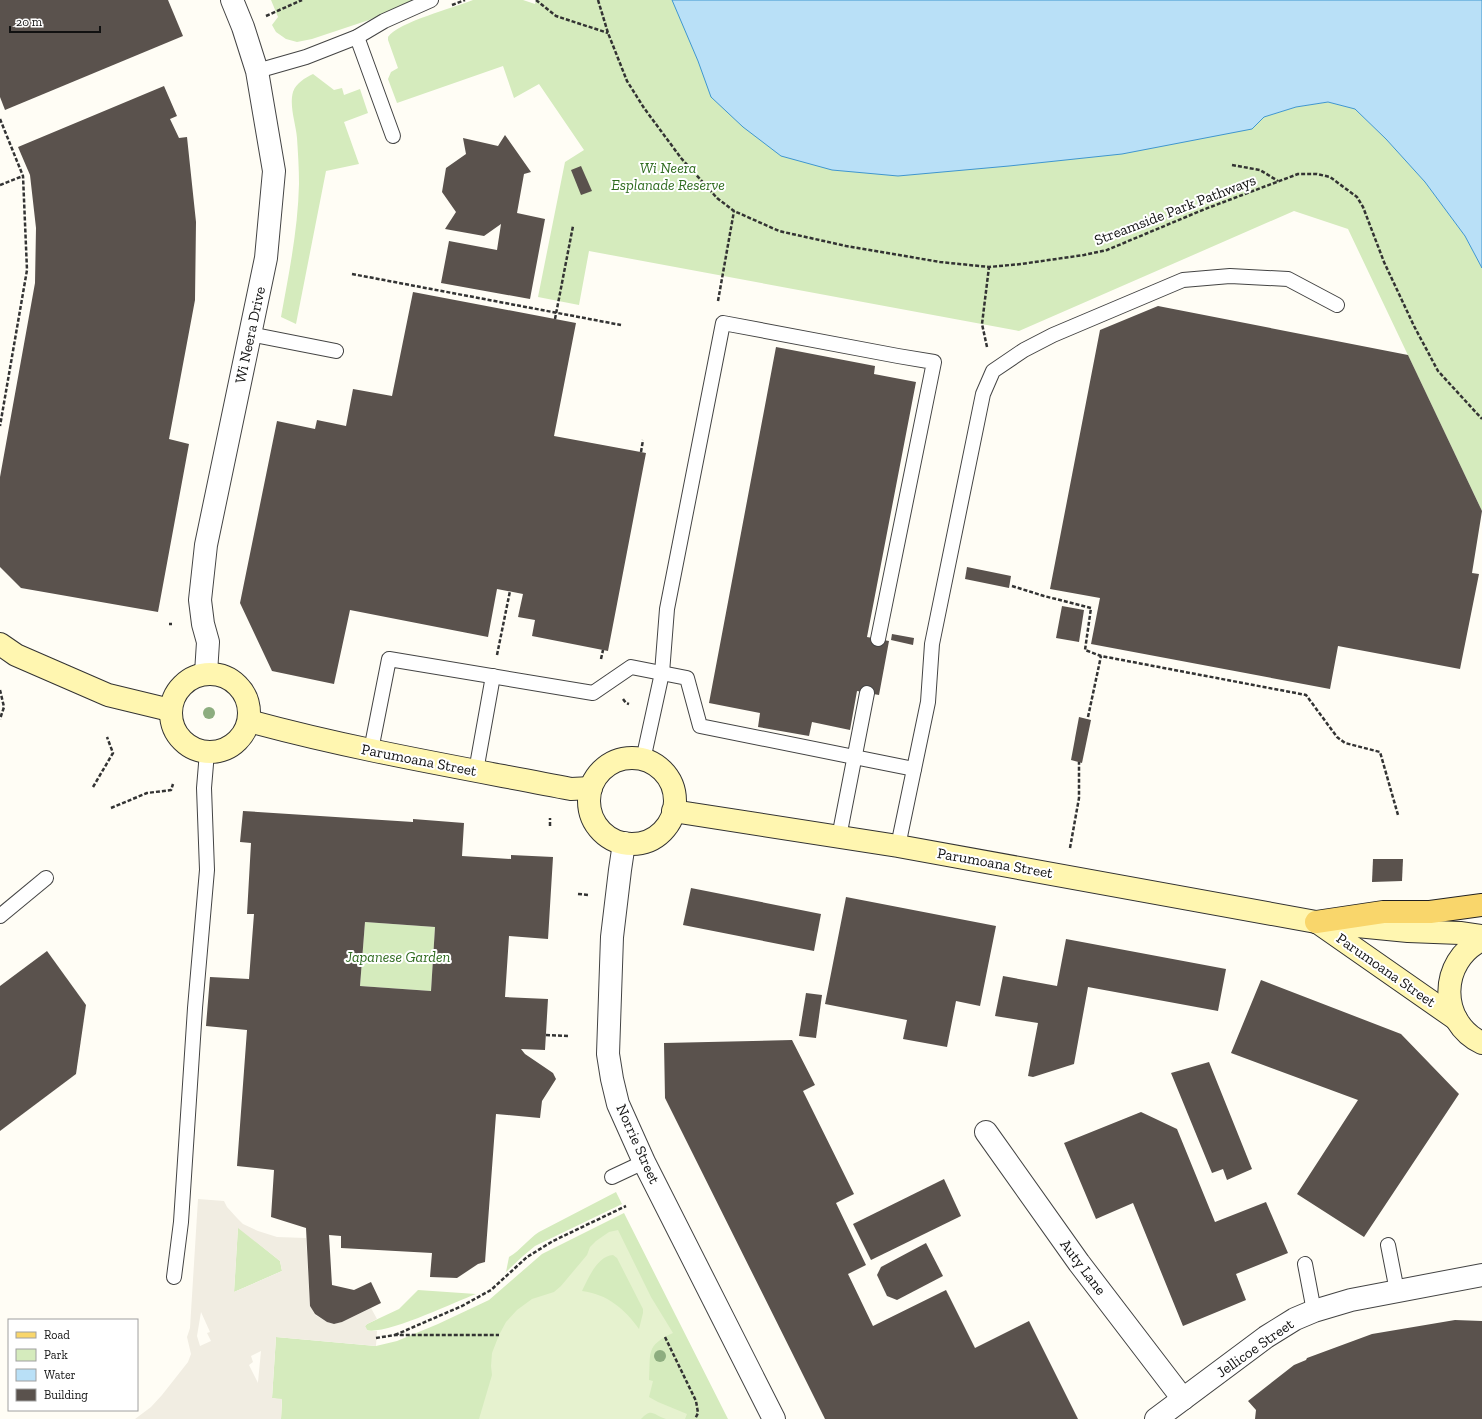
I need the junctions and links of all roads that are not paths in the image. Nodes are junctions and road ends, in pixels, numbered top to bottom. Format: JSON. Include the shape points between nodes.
{"nodes":[{"id":1,"x":232,"y":0,"type":"edge"},
{"id":2,"x":431,"y":0,"type":"edge"},
{"id":3,"x":357,"y":37,"type":"junction"},
{"id":4,"x":257,"y":71,"type":"junction"},
{"id":5,"x":393,"y":136,"type":"dead end"},
{"id":6,"x":1337,"y":305,"type":"dead end"},
{"id":7,"x":250,"y":334,"type":"junction"},
{"id":8,"x":336,"y":351,"type":"dead end"},
{"id":9,"x":878,"y":639,"type":"dead end"},
{"id":10,"x":0,"y":644,"type":"edge"},
{"id":11,"x":206,"y":673,"type":"junction"},
{"id":12,"x":662,"y":673,"type":"junction"},
{"id":13,"x":493,"y":676,"type":"junction"},
{"id":14,"x":867,"y":693,"type":"dead end"},
{"id":15,"x":170,"y":710,"type":"junction"},
{"id":16,"x":249,"y":721,"type":"junction"},
{"id":17,"x":371,"y":750,"type":"junction"},
{"id":18,"x":207,"y":752,"type":"junction"},
{"id":19,"x":854,"y":757,"type":"junction"},
{"id":20,"x":643,"y":760,"type":"junction"},
{"id":21,"x":914,"y":769,"type":"junction"},
{"id":22,"x":476,"y":771,"type":"junction"},
{"id":23,"x":590,"y":788,"type":"junction"},
{"id":24,"x":673,"y":811,"type":"junction"},
{"id":25,"x":838,"y":837,"type":"junction"},
{"id":26,"x":624,"y":843,"type":"junction"},
{"id":27,"x":898,"y":846,"type":"junction"},
{"id":28,"x":46,"y":878,"type":"dead end"},
{"id":29,"x":1482,"y":905,"type":"edge"},
{"id":30,"x":0,"y":916,"type":"edge"},
{"id":31,"x":1316,"y":922,"type":"junction"},
{"id":32,"x":1482,"y":936,"type":"edge"},
{"id":33,"x":1482,"y":940,"type":"edge"},
{"id":34,"x":1456,"y":1019,"type":"junction"},
{"id":35,"x":1480,"y":1044,"type":"edge"},
{"id":36,"x":986,"y":1132,"type":"dead end"},
{"id":37,"x":644,"y":1162,"type":"junction"},
{"id":38,"x":612,"y":1177,"type":"dead end"},
{"id":39,"x":1388,"y":1245,"type":"dead end"},
{"id":40,"x":1305,"y":1264,"type":"dead end"},
{"id":41,"x":1482,"y":1275,"type":"edge"},
{"id":42,"x":174,"y":1277,"type":"dead end"},
{"id":43,"x":1397,"y":1291,"type":"junction"},
{"id":44,"x":1314,"y":1311,"type":"junction"},
{"id":45,"x":1183,"y":1399,"type":"junction"},
{"id":46,"x":774,"y":1419,"type":"edge"},
{"id":47,"x":1156,"y":1419,"type":"edge"}],
"edges":[{"from":1,"to":4,"type":"street","name":"Wi Neera Drive"},
{"from":2,"to":3,"type":"lane","via":[[384,21]]},
{"from":3,"to":4,"type":"lane","via":[[306,57]]},
{"from":3,"to":5,"type":"lane"},
{"from":4,"to":7,"type":"street","name":"Wi Neera Drive","via":[[274,171],[266,258]]},
{"from":6,"to":21,"type":"lane","via":[[1288,279],[1230,276],[1183,280],[1054,335],[1024,350],[993,371],[982,394],[935,630],[928,702]]},
{"from":7,"to":8,"type":"lane"},
{"from":7,"to":11,"type":"street","name":"Wi Neera Drive","via":[[206,545],[200,600],[208,642]]},
{"from":9,"to":12,"type":"lane","via":[[934,362],[723,323],[667,609]]},
{"from":10,"to":15,"type":"main road","via":[[16,655],[108,695]]},
{"from":11,"to":15,"type":"main road","via":[[191,677],[179,688],[171,702]]},
{"from":11,"to":16,"type":"main road","via":[[230,678],[240,686],[250,709]]},
{"from":12,"to":13,"type":"lane","via":[[631,667],[593,693]]},
{"from":12,"to":19,"type":"lane","via":[[687,678],[700,726]]},
{"from":12,"to":20,"type":"lane"},
{"from":13,"to":17,"type":"lane","via":[[389,659]]},
{"from":13,"to":22,"type":"lane"},
{"from":14,"to":19,"type":"lane"},
{"from":15,"to":18,"type":"main road","via":[[174,730],[181,740],[192,748]]},
{"from":16,"to":17,"type":"main road","name":"Parumoana Street"},
{"from":16,"to":18,"type":"main road","via":[[243,735],[232,746]]},
{"from":17,"to":22,"type":"main road","name":"Parumoana Street"},
{"from":18,"to":42,"type":"lane","via":[[204,788],[207,870],[181,1222]]},
{"from":19,"to":21,"type":"lane"},
{"from":19,"to":25,"type":"lane"},
{"from":20,"to":23,"type":"main road","via":[[626,758],[611,763],[598,774]]},
{"from":20,"to":24,"type":"main road","via":[[658,767],[669,779],[674,794]]},
{"from":21,"to":27,"type":"lane"},
{"from":22,"to":23,"type":"main road","name":"Parumoana Street","via":[[571,788]]},
{"from":23,"to":26,"type":"main road","via":[[589,804],[593,820],[609,837]]},
{"from":24,"to":25,"type":"main road","name":"Parumoana Street"},
{"from":24,"to":26,"type":"main road","via":[[666,825],[655,836],[640,842]]},
{"from":25,"to":27,"type":"main road","name":"Parumoana Street"},
{"from":26,"to":37,"type":"street","name":"Norrie Street","via":[[612,938],[608,1054],[618,1104]]},
{"from":27,"to":31,"type":"main road","name":"Parumoana Street"},
{"from":28,"to":30,"type":"lane"},
{"from":29,"to":31,"type":"main road","via":[[1430,912],[1383,912]]},
{"from":31,"to":32,"type":"main road","name":"Parumoana Street"},
{"from":31,"to":34,"type":"main road","name":"Parumoana Street"},
{"from":33,"to":34,"type":"main road","via":[[1466,950],[1452,971],[1449,995]]},
{"from":34,"to":35,"type":"main road"},
{"from":36,"to":45,"type":"street","name":"Auty Lane","via":[[1079,1263]]},
{"from":37,"to":38,"type":"lane"},
{"from":37,"to":46,"type":"street","name":"Norrie Street"},
{"from":39,"to":43,"type":"lane"},
{"from":40,"to":44,"type":"lane"},
{"from":41,"to":43,"type":"street","name":"Jellicoe Street"},
{"from":43,"to":44,"type":"street","name":"Jellicoe Street","via":[[1351,1300]]},
{"from":44,"to":45,"type":"street","name":"Jellicoe Street","via":[[1266,1337]]},
{"from":45,"to":47,"type":"street","name":"Jellicoe Street"}]}
